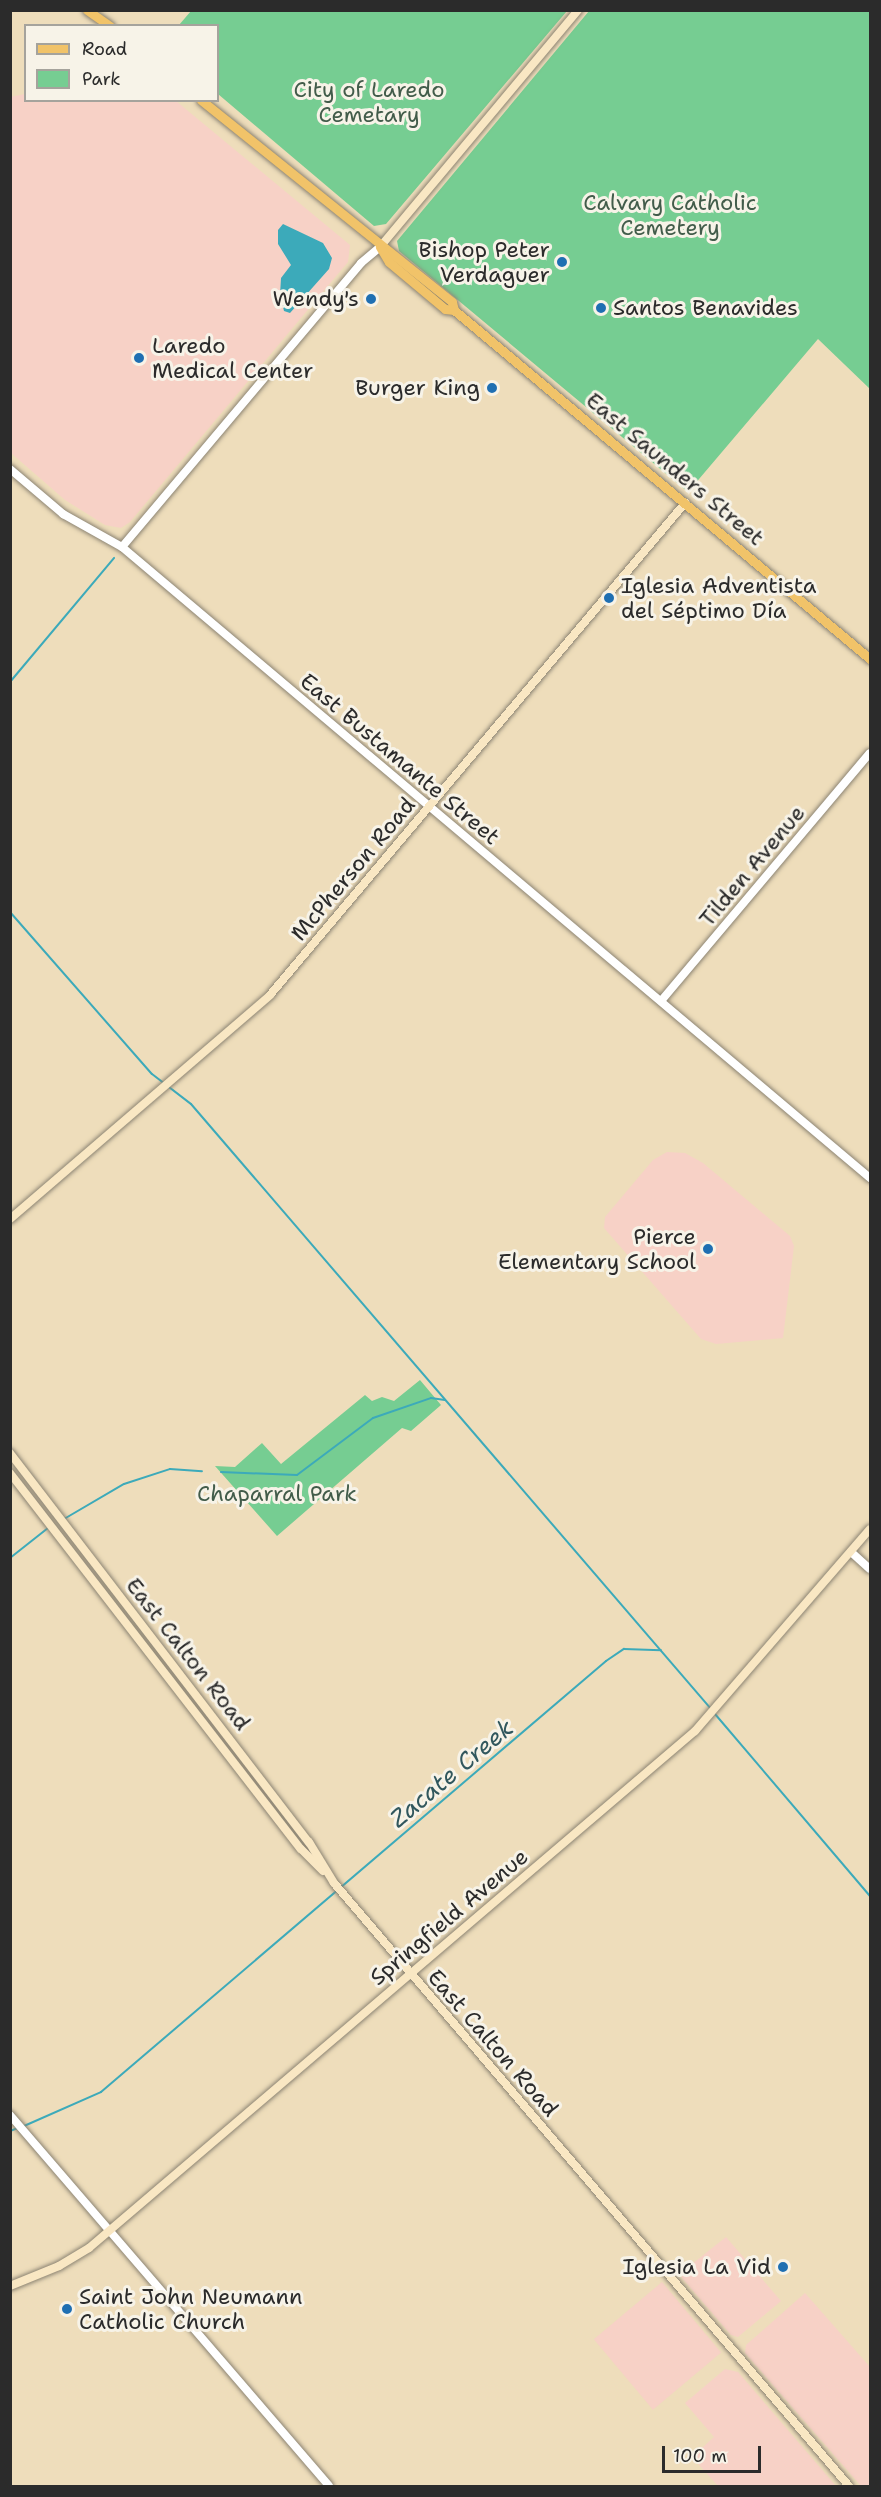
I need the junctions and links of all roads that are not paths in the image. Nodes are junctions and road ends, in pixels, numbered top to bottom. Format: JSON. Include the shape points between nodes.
{"nodes":[{"id":1,"x":87,"y":10,"type":"edge"},
{"id":2,"x":95,"y":10,"type":"edge"},
{"id":3,"x":578,"y":10,"type":"edge"},
{"id":4,"x":107,"y":23,"type":"edge"},
{"id":5,"x":203,"y":102,"type":"edge"},
{"id":6,"x":380,"y":247,"type":"junction"},
{"id":7,"x":10,"y":469,"type":"edge"},
{"id":8,"x":685,"y":503,"type":"junction"},
{"id":9,"x":122,"y":547,"type":"junction"},
{"id":10,"x":870,"y":659,"type":"edge"},
{"id":11,"x":870,"y":753,"type":"edge"},
{"id":12,"x":430,"y":806,"type":"junction"},
{"id":13,"x":661,"y":1001,"type":"junction"},
{"id":14,"x":870,"y":1178,"type":"edge"},
{"id":15,"x":10,"y":1219,"type":"edge"},
{"id":16,"x":10,"y":1453,"type":"edge"},
{"id":17,"x":10,"y":1473,"type":"edge"},
{"id":18,"x":33,"y":1482,"type":"junction"},
{"id":19,"x":23,"y":1489,"type":"junction"},
{"id":20,"x":870,"y":1528,"type":"edge"},
{"id":21,"x":850,"y":1552,"type":"junction"},
{"id":22,"x":870,"y":1569,"type":"edge"},
{"id":23,"x":133,"y":1612,"type":"junction"},
{"id":24,"x":123,"y":1619,"type":"junction"},
{"id":25,"x":257,"y":1774,"type":"junction"},
{"id":26,"x":248,"y":1781,"type":"junction"},
{"id":27,"x":333,"y":1881,"type":"junction"},
{"id":28,"x":411,"y":1974,"type":"junction"},
{"id":29,"x":12,"y":2117,"type":"edge"},
{"id":30,"x":110,"y":2231,"type":"junction"},
{"id":31,"x":10,"y":2286,"type":"edge"},
{"id":32,"x":329,"y":2487,"type":"edge"},
{"id":33,"x":849,"y":2487,"type":"edge"}],
"edges":[{"from":1,"to":4,"type":"main road"},
{"from":2,"to":4,"type":"main road"},
{"from":3,"to":6,"type":"main road"},
{"from":5,"to":6,"type":"main road","name":"East Saunders Street"},
{"from":6,"to":8,"type":"main road","name":"East Saunders Street","via":[[389,262],[445,309],[454,310]]},
{"from":6,"to":9,"type":"street","via":[[362,263]]},
{"from":7,"to":9,"type":"street","name":"East Bustamante Street","via":[[63,514]]},
{"from":8,"to":10,"type":"main road","name":"East Saunders Street"},
{"from":8,"to":12,"type":"main road","name":"McPherson Road"},
{"from":9,"to":12,"type":"street","name":"East Bustamante Street"},
{"from":11,"to":13,"type":"street","name":"Tilden Avenue"},
{"from":12,"to":13,"type":"street","name":"East Bustamante Street"},
{"from":12,"to":15,"type":"main road","name":"McPherson Road","via":[[270,995]]},
{"from":13,"to":14,"type":"street","name":"East Bustamante Street"},
{"from":16,"to":18,"type":"main road","name":"East Calton Road"},
{"from":17,"to":19,"type":"main road","name":"East Calton Road"},
{"from":18,"to":19,"type":"main road"},
{"from":18,"to":23,"type":"main road","name":"East Calton Road"},
{"from":19,"to":24,"type":"main road","name":"East Calton Road"},
{"from":20,"to":21,"type":"main road","name":"Springfield Avenue"},
{"from":21,"to":22,"type":"street"},
{"from":21,"to":28,"type":"main road","name":"Springfield Avenue","via":[[708,1719]]},
{"from":23,"to":24,"type":"main road"},
{"from":23,"to":25,"type":"main road","name":"East Calton Road"},
{"from":24,"to":26,"type":"main road","name":"East Calton Road"},
{"from":25,"to":26,"type":"main road"},
{"from":25,"to":27,"type":"main road","name":"East Calton Road","via":[[309,1842]]},
{"from":26,"to":27,"type":"main road","name":"East Calton Road","via":[[301,1849]]},
{"from":27,"to":28,"type":"main road","name":"East Calton Road"},
{"from":28,"to":30,"type":"main road","name":"Springfield Avenue"},
{"from":28,"to":33,"type":"main road","name":"East Calton Road"},
{"from":29,"to":30,"type":"street"},
{"from":30,"to":31,"type":"main road","name":"Springfield Avenue","via":[[71,2260]]},
{"from":30,"to":32,"type":"street"}]}
